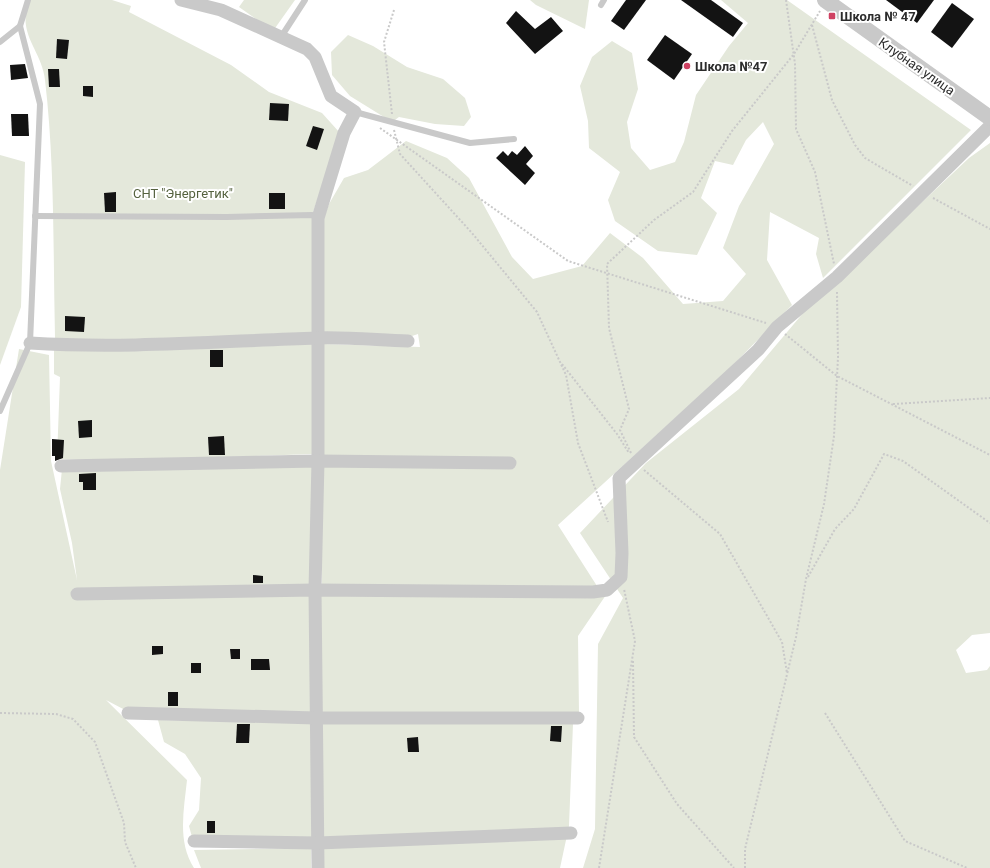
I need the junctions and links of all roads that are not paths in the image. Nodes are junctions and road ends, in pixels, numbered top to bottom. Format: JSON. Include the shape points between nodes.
{"nodes":[{"id":1,"x":28,"y":0,"type":"edge"},
{"id":2,"x":181,"y":0,"type":"edge"},
{"id":3,"x":306,"y":0,"type":"edge"},
{"id":4,"x":824,"y":4,"type":"edge"},
{"id":5,"x":20,"y":26,"type":"junction"},
{"id":6,"x":281,"y":37,"type":"junction"},
{"id":7,"x":0,"y":42,"type":"edge"},
{"id":8,"x":355,"y":112,"type":"junction"},
{"id":9,"x":990,"y":118,"type":"edge"},
{"id":10,"x":990,"y":126,"type":"edge"},
{"id":11,"x":514,"y":139,"type":"dead end"},
{"id":12,"x":35,"y":216,"type":"junction"},
{"id":13,"x":318,"y":218,"type":"junction"},
{"id":14,"x":318,"y":338,"type":"junction"},
{"id":15,"x":408,"y":341,"type":"dead end"},
{"id":16,"x":30,"y":343,"type":"junction"},
{"id":17,"x":0,"y":411,"type":"edge"},
{"id":18,"x":318,"y":461,"type":"junction"},
{"id":19,"x":510,"y":463,"type":"dead end"},
{"id":20,"x":61,"y":466,"type":"dead end"},
{"id":21,"x":315,"y":590,"type":"junction"},
{"id":22,"x":77,"y":594,"type":"dead end"},
{"id":23,"x":128,"y":713,"type":"dead end"},
{"id":24,"x":316,"y":718,"type":"junction"},
{"id":25,"x":578,"y":718,"type":"dead end"},
{"id":26,"x":571,"y":833,"type":"dead end"},
{"id":27,"x":194,"y":841,"type":"dead end"},
{"id":28,"x":318,"y":843,"type":"junction"},
{"id":29,"x":318,"y":868,"type":"edge"}],
"edges":[{"from":1,"to":5,"type":"lane"},
{"from":2,"to":6,"type":"street","via":[[221,10]]},
{"from":3,"to":6,"type":"lane"},
{"from":4,"to":9,"type":"street","name":"Клубная улица"},
{"from":5,"to":7,"type":"lane"},
{"from":5,"to":12,"type":"lane","via":[[40,104]]},
{"from":6,"to":8,"type":"street","via":[[307,49],[315,57],[331,96]]},
{"from":8,"to":11,"type":"lane","via":[[470,143]]},
{"from":8,"to":13,"type":"street","via":[[344,133]]},
{"from":10,"to":21,"type":"street","via":[[837,277],[777,327],[758,350],[619,478],[621,577],[607,590]]},
{"from":12,"to":13,"type":"lane","via":[[312,215]]},
{"from":12,"to":16,"type":"lane"},
{"from":13,"to":14,"type":"street"},
{"from":14,"to":15,"type":"street"},
{"from":14,"to":16,"type":"street","via":[[167,345],[83,346]]},
{"from":14,"to":18,"type":"street"},
{"from":16,"to":17,"type":"lane"},
{"from":18,"to":19,"type":"street"},
{"from":18,"to":20,"type":"street"},
{"from":18,"to":21,"type":"street"},
{"from":21,"to":22,"type":"street"},
{"from":21,"to":24,"type":"street"},
{"from":23,"to":24,"type":"street"},
{"from":24,"to":25,"type":"street"},
{"from":24,"to":28,"type":"street"},
{"from":26,"to":28,"type":"street"},
{"from":27,"to":28,"type":"street"},
{"from":28,"to":29,"type":"street"}]}
